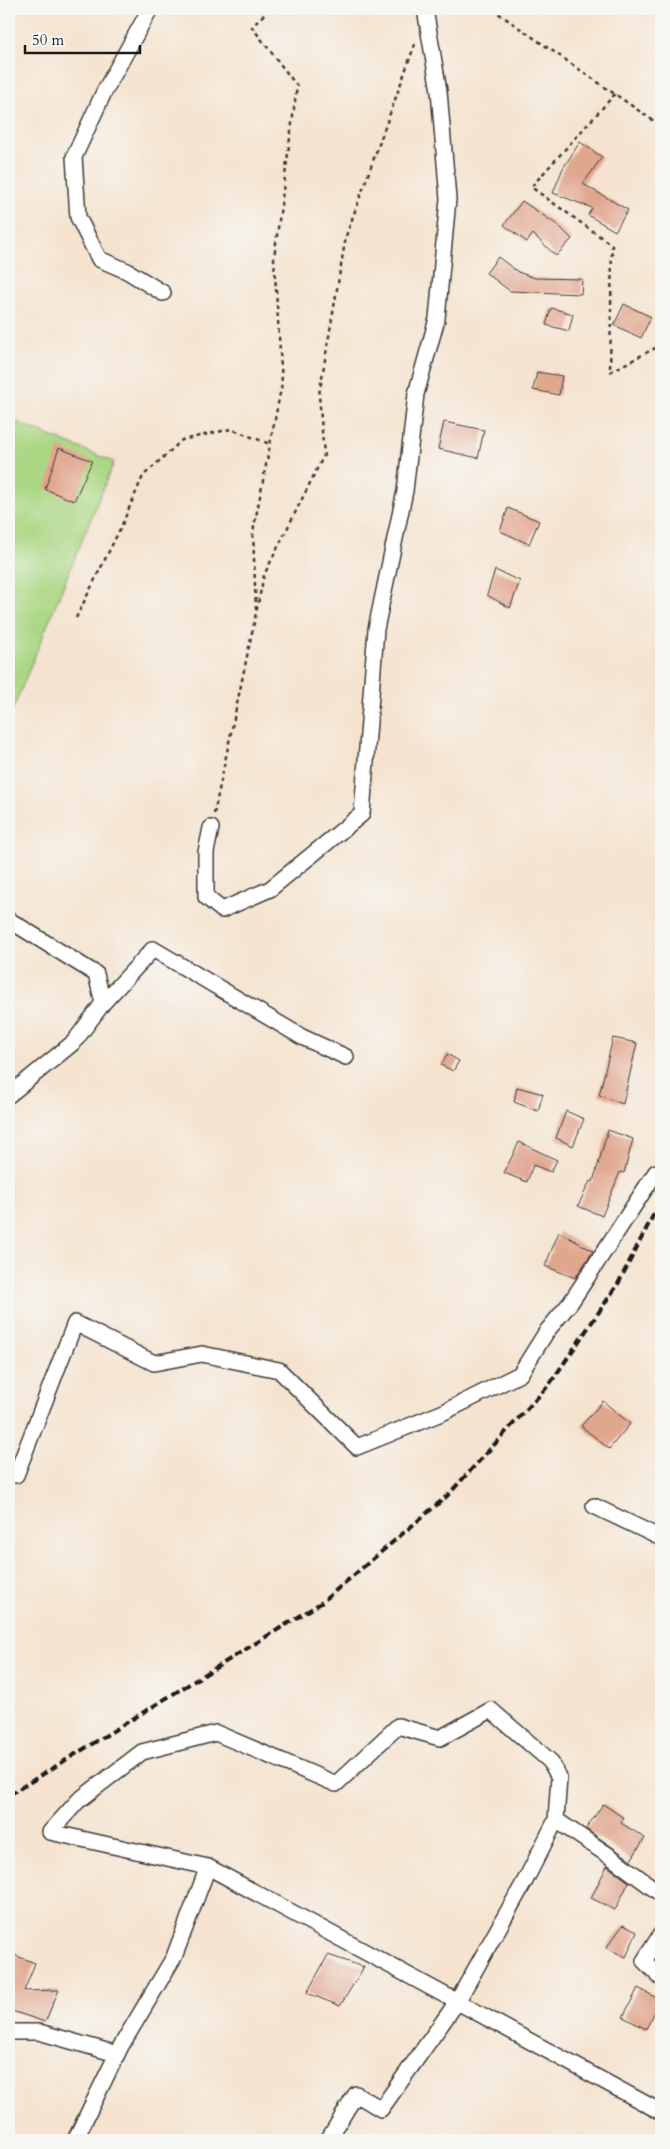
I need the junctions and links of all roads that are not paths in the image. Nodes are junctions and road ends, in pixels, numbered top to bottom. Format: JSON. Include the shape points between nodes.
{"nodes":[{"id":1,"x":150,"y":9,"type":"edge"},
{"id":2,"x":426,"y":12,"type":"edge"},
{"id":3,"x":163,"y":293,"type":"dead end"},
{"id":4,"x":211,"y":828,"type":"road end"},
{"id":5,"x":9,"y":920,"type":"edge"},
{"id":6,"x":103,"y":1003,"type":"junction"},
{"id":7,"x":346,"y":1057,"type":"dead end"},
{"id":8,"x":9,"y":1095,"type":"edge"},
{"id":9,"x":656,"y":1172,"type":"dead end"},
{"id":10,"x":9,"y":1472,"type":"edge"},
{"id":11,"x":594,"y":1506,"type":"dead end"},
{"id":12,"x":661,"y":1538,"type":"edge"},
{"id":13,"x":556,"y":1820,"type":"junction"},
{"id":14,"x":208,"y":1867,"type":"junction"},
{"id":15,"x":661,"y":1894,"type":"edge"},
{"id":16,"x":661,"y":1934,"type":"edge"},
{"id":17,"x":661,"y":1978,"type":"edge"},
{"id":18,"x":457,"y":2002,"type":"junction"},
{"id":19,"x":9,"y":2032,"type":"edge"},
{"id":20,"x":117,"y":2054,"type":"junction"},
{"id":21,"x":661,"y":2111,"type":"edge"},
{"id":22,"x":75,"y":2140,"type":"edge"},
{"id":23,"x":328,"y":2140,"type":"edge"}],
"edges":[{"from":1,"to":3,"type":"street","via":[[104,92],[74,156],[78,217],[100,259]]},
{"from":2,"to":4,"type":"street","via":[[439,92],[448,199],[437,319],[416,394],[405,491],[376,629],[362,814],[270,890],[222,910],[206,897],[206,852]]},
{"from":5,"to":6,"type":"street","via":[[96,974]]},
{"from":6,"to":7,"type":"street","via":[[154,949],[302,1037]]},
{"from":6,"to":8,"type":"street","via":[[74,1042]]},
{"from":9,"to":10,"type":"street","via":[[520,1374],[444,1412],[357,1447],[279,1370],[202,1354],[154,1363],[75,1323],[16,1475]]},
{"from":11,"to":12,"type":"street"},
{"from":13,"to":14,"type":"street","via":[[559,1777],[550,1761],[491,1710],[440,1738],[398,1726],[336,1784],[216,1733],[142,1752],[78,1801],[50,1832]]},
{"from":13,"to":15,"type":"street"},
{"from":13,"to":18,"type":"street"},
{"from":14,"to":18,"type":"street"},
{"from":14,"to":20,"type":"street","via":[[174,1957]]},
{"from":16,"to":17,"type":"street","via":[[644,1961]]},
{"from":18,"to":21,"type":"street"},
{"from":18,"to":23,"type":"street","via":[[381,2109],[356,2094]]},
{"from":19,"to":20,"type":"street","via":[[38,2032]]},
{"from":20,"to":22,"type":"street"}]}
